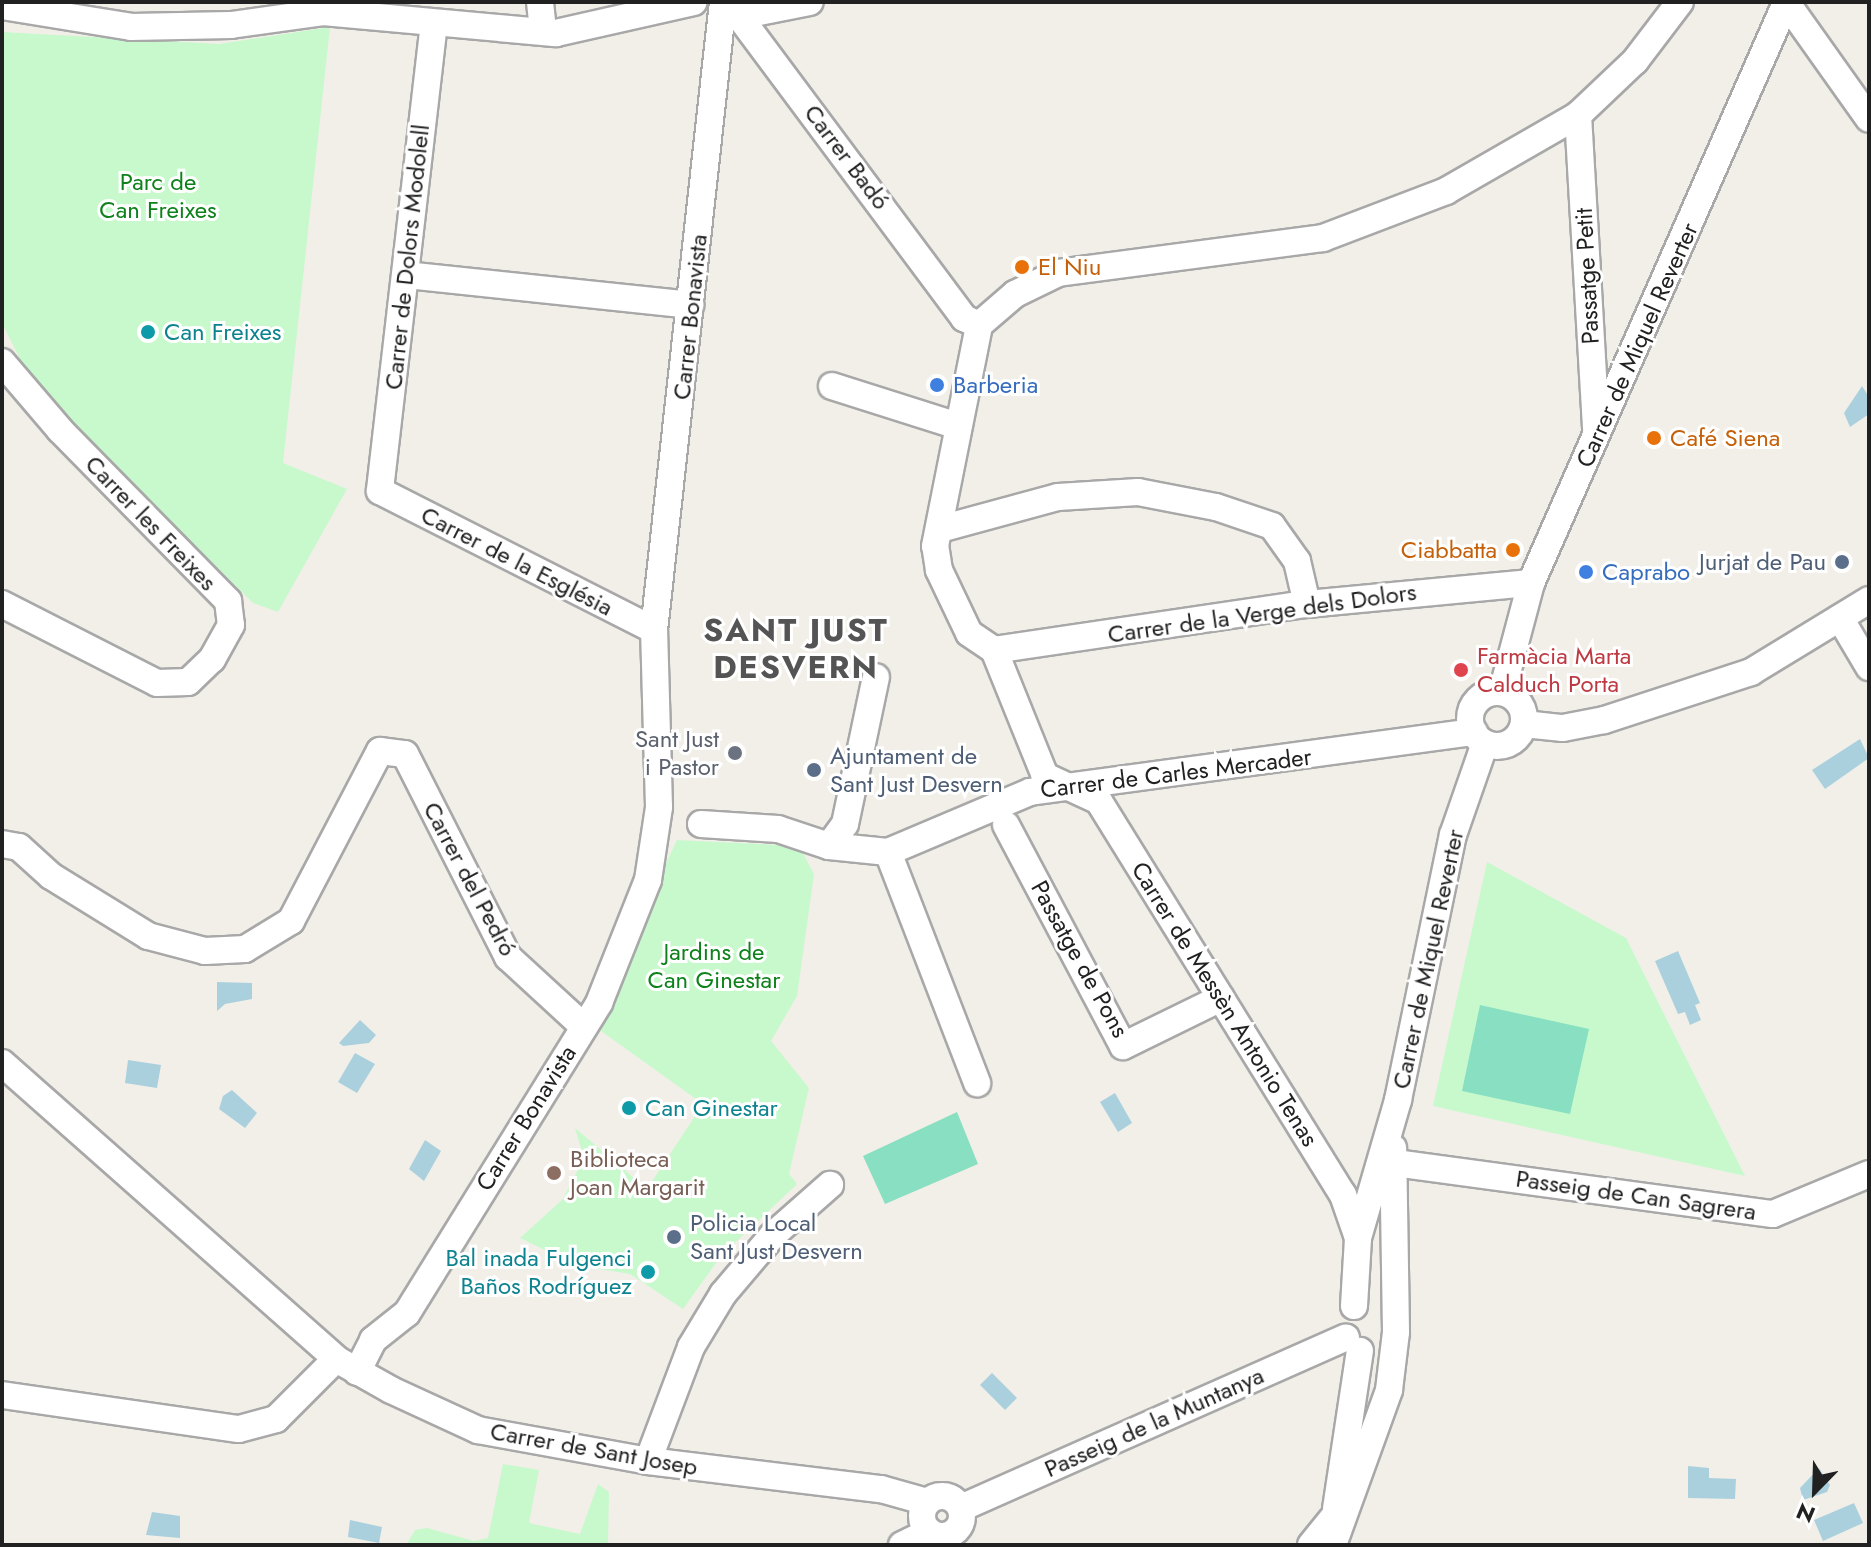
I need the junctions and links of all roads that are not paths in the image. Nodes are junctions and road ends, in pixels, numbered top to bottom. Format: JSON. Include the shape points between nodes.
{"nodes":[{"id":1,"x":540,"y":2,"type":"edge"},
{"id":2,"x":694,"y":2,"type":"edge"},
{"id":3,"x":716,"y":2,"type":"edge"},
{"id":4,"x":810,"y":2,"type":"edge"},
{"id":5,"x":1680,"y":2,"type":"edge"},
{"id":6,"x":1786,"y":2,"type":"edge"},
{"id":7,"x":2,"y":6,"type":"edge"},
{"id":8,"x":728,"y":7,"type":"edge"},
{"id":9,"x":434,"y":23,"type":"junction"},
{"id":10,"x":543,"y":30,"type":"junction"},
{"id":11,"x":1578,"y":115,"type":"junction"},
{"id":12,"x":1869,"y":119,"type":"edge"},
{"id":13,"x":406,"y":275,"type":"junction"},
{"id":14,"x":690,"y":305,"type":"junction"},
{"id":15,"x":979,"y":319,"type":"junction"},
{"id":16,"x":2,"y":362,"type":"edge"},
{"id":17,"x":832,"y":386,"type":"dead end"},
{"id":18,"x":958,"y":426,"type":"junction"},
{"id":19,"x":1596,"y":437,"type":"junction"},
{"id":20,"x":380,"y":491,"type":"joint"},
{"id":21,"x":940,"y":529,"type":"junction"},
{"id":22,"x":1531,"y":583,"type":"junction"},
{"id":23,"x":1869,"y":600,"type":"edge"},
{"id":24,"x":2,"y":604,"type":"edge"},
{"id":25,"x":1307,"y":604,"type":"junction"},
{"id":26,"x":1840,"y":618,"type":"junction"},
{"id":27,"x":654,"y":630,"type":"junction"},
{"id":28,"x":994,"y":650,"type":"junction"},
{"id":29,"x":1869,"y":667,"type":"edge"},
{"id":30,"x":876,"y":677,"type":"dead end"},
{"id":31,"x":1502,"y":692,"type":"junction"},
{"id":32,"x":1524,"y":724,"type":"junction"},
{"id":33,"x":1480,"y":737,"type":"junction"},
{"id":34,"x":1071,"y":789,"type":"junction"},
{"id":35,"x":701,"y":824,"type":"dead end"},
{"id":36,"x":1006,"y":825,"type":"dead end"},
{"id":37,"x":10,"y":846,"type":"edge"},
{"id":38,"x":829,"y":846,"type":"junction"},
{"id":39,"x":888,"y":852,"type":"junction"},
{"id":40,"x":1221,"y":998,"type":"junction"},
{"id":41,"x":583,"y":1026,"type":"junction"},
{"id":42,"x":2,"y":1063,"type":"edge"},
{"id":43,"x":977,"y":1083,"type":"dead end"},
{"id":44,"x":1390,"y":1130,"type":"junction"},
{"id":45,"x":1395,"y":1163,"type":"junction"},
{"id":46,"x":1869,"y":1174,"type":"edge"},
{"id":47,"x":830,"y":1185,"type":"dead end"},
{"id":48,"x":1358,"y":1238,"type":"junction"},
{"id":49,"x":1354,"y":1306,"type":"junction"},
{"id":50,"x":1395,"y":1323,"type":"junction"},
{"id":51,"x":1353,"y":1344,"type":"junction"},
{"id":52,"x":347,"y":1366,"type":"junction"},
{"id":53,"x":2,"y":1395,"type":"edge"},
{"id":54,"x":648,"y":1461,"type":"junction"},
{"id":55,"x":927,"y":1502,"type":"junction"},
{"id":56,"x":961,"y":1508,"type":"junction"},
{"id":57,"x":1335,"y":1515,"type":"junction"},
{"id":58,"x":929,"y":1532,"type":"junction"},
{"id":59,"x":902,"y":1545,"type":"edge"},
{"id":60,"x":1311,"y":1545,"type":"edge"},
{"id":61,"x":1332,"y":1545,"type":"edge"}],
"edges":[{"from":1,"to":10,"type":"street"},
{"from":2,"to":10,"type":"street","via":[[556,33]]},
{"from":3,"to":8,"type":"street"},
{"from":4,"to":8,"type":"street"},
{"from":5,"to":11,"type":"street","via":[[1635,61]]},
{"from":6,"to":12,"type":"street"},
{"from":6,"to":19,"type":"street","name":"Carrer de Miquel Reverter"},
{"from":7,"to":9,"type":"street","via":[[131,27],[231,25],[323,12]]},
{"from":8,"to":14,"type":"street","name":"Carrer Bonavista"},
{"from":8,"to":15,"type":"street","name":"Carrer Badó"},
{"from":9,"to":10,"type":"street"},
{"from":9,"to":13,"type":"street","name":"Carrer de Dolors Modolell"},
{"from":11,"to":15,"type":"street","via":[[1446,191],[1323,238],[1058,273]]},
{"from":11,"to":19,"type":"street","name":"Passatge Petit"},
{"from":13,"to":14,"type":"street"},
{"from":13,"to":20,"type":"street","name":"Carrer de Dolors Modolell"},
{"from":14,"to":27,"type":"street","name":"Carrer Bonavista"},
{"from":15,"to":18,"type":"street"},
{"from":16,"to":24,"type":"street","name":"Carrer les Freixes","via":[[60,430],[228,601],[231,625],[212,659],[188,682],[157,683]]},
{"from":17,"to":18,"type":"street"},
{"from":18,"to":21,"type":"street"},
{"from":19,"to":22,"type":"street","name":"Carrer de Miquel Reverter"},
{"from":20,"to":27,"type":"street","name":"Carrer de la Església"},
{"from":21,"to":25,"type":"street","via":[[1058,497],[1138,492],[1216,507],[1272,526],[1297,561]]},
{"from":21,"to":28,"type":"street","via":[[935,546],[939,570],[969,633]]},
{"from":22,"to":25,"type":"street","name":"Carrer de la Verge dels Dolors"},
{"from":22,"to":31,"type":"street","name":"Carrer de Miquel Reverter"},
{"from":23,"to":26,"type":"street"},
{"from":25,"to":28,"type":"street","name":"Carrer de la Verge dels Dolors"},
{"from":26,"to":29,"type":"street"},
{"from":26,"to":32,"type":"street","via":[[1751,672],[1604,720],[1563,728]]},
{"from":27,"to":41,"type":"street","name":"Carrer Bonavista","via":[[657,841],[599,1003]]},
{"from":28,"to":34,"type":"street","name":"Carrer de Messèn Antonio Tenas","via":[[1045,776]]},
{"from":30,"to":38,"type":"street","via":[[845,824]]},
{"from":31,"to":32,"type":"street","via":[[1523,710]]},
{"from":31,"to":33,"type":"street","via":[[1487,693],[1475,703],[1470,717]]},
{"from":32,"to":33,"type":"street","via":[[1514,740]]},
{"from":33,"to":34,"type":"street","name":"Carrer de Carles Mercader"},
{"from":33,"to":44,"type":"street","name":"Carrer de Miquel Reverter","via":[[1453,835]]},
{"from":34,"to":39,"type":"street","name":"Carrer de Carles Mercader","via":[[1030,792]]},
{"from":34,"to":40,"type":"street","name":"Carrer de Messèn Antonio Tenas","via":[[1099,801]]},
{"from":35,"to":38,"type":"street","name":"Carrer de Carles Mercader","via":[[778,829]]},
{"from":36,"to":40,"type":"street","name":"Passatge de Pons","via":[[1123,1046]]},
{"from":37,"to":41,"type":"street","name":"Carrer del Pedró","via":[[148,936],[205,951],[245,949],[291,921],[380,751],[405,754],[508,957]]},
{"from":38,"to":39,"type":"street","name":"Carrer de Carles Mercader"},
{"from":39,"to":43,"type":"street"},
{"from":40,"to":48,"type":"street","name":"Carrer de Messèn Antonio Tenas","via":[[1343,1195]]},
{"from":41,"to":52,"type":"street","name":"Carrer Bonavista","via":[[407,1313]]},
{"from":42,"to":52,"type":"street","name":"Carrer de Sant Josep"},
{"from":44,"to":45,"type":"street","name":"Carrer de Miquel Reverter"},
{"from":44,"to":48,"type":"street","name":"Carrer de Miquel Reverter"},
{"from":45,"to":46,"type":"street","name":"Passeig de Can Sagrera","via":[[1773,1214]]},
{"from":45,"to":50,"type":"street","name":"Carrer de Miquel Reverter"},
{"from":47,"to":54,"type":"street","via":[[773,1235],[723,1294],[691,1347]]},
{"from":48,"to":49,"type":"street","name":"Carrer de Miquel Reverter"},
{"from":49,"to":50,"type":"street","via":[[1375,1301]]},
{"from":49,"to":51,"type":"street","via":[[1347,1314]]},
{"from":50,"to":51,"type":"street","via":[[1389,1346],[1375,1353]]},
{"from":50,"to":61,"type":"street","name":"Carrer de Miquel Reverter","via":[[1379,1425]]},
{"from":51,"to":56,"type":"street","name":"Passeig de la Muntanya"},
{"from":51,"to":57,"type":"street"},
{"from":52,"to":53,"type":"street","name":"Carrer Bonavista","via":[[276,1419],[239,1429]]},
{"from":52,"to":54,"type":"street","name":"Carrer de Sant Josep","via":[[478,1430]]},
{"from":54,"to":55,"type":"street","name":"Carrer de Sant Josep","via":[[881,1489]]},
{"from":55,"to":56,"type":"street","via":[[940,1495]]},
{"from":55,"to":58,"type":"street","via":[[922,1517]]},
{"from":56,"to":58,"type":"street","via":[[959,1529],[950,1535]]},
{"from":57,"to":60,"type":"street"},
{"from":57,"to":61,"type":"street"},
{"from":58,"to":59,"type":"street"}]}
